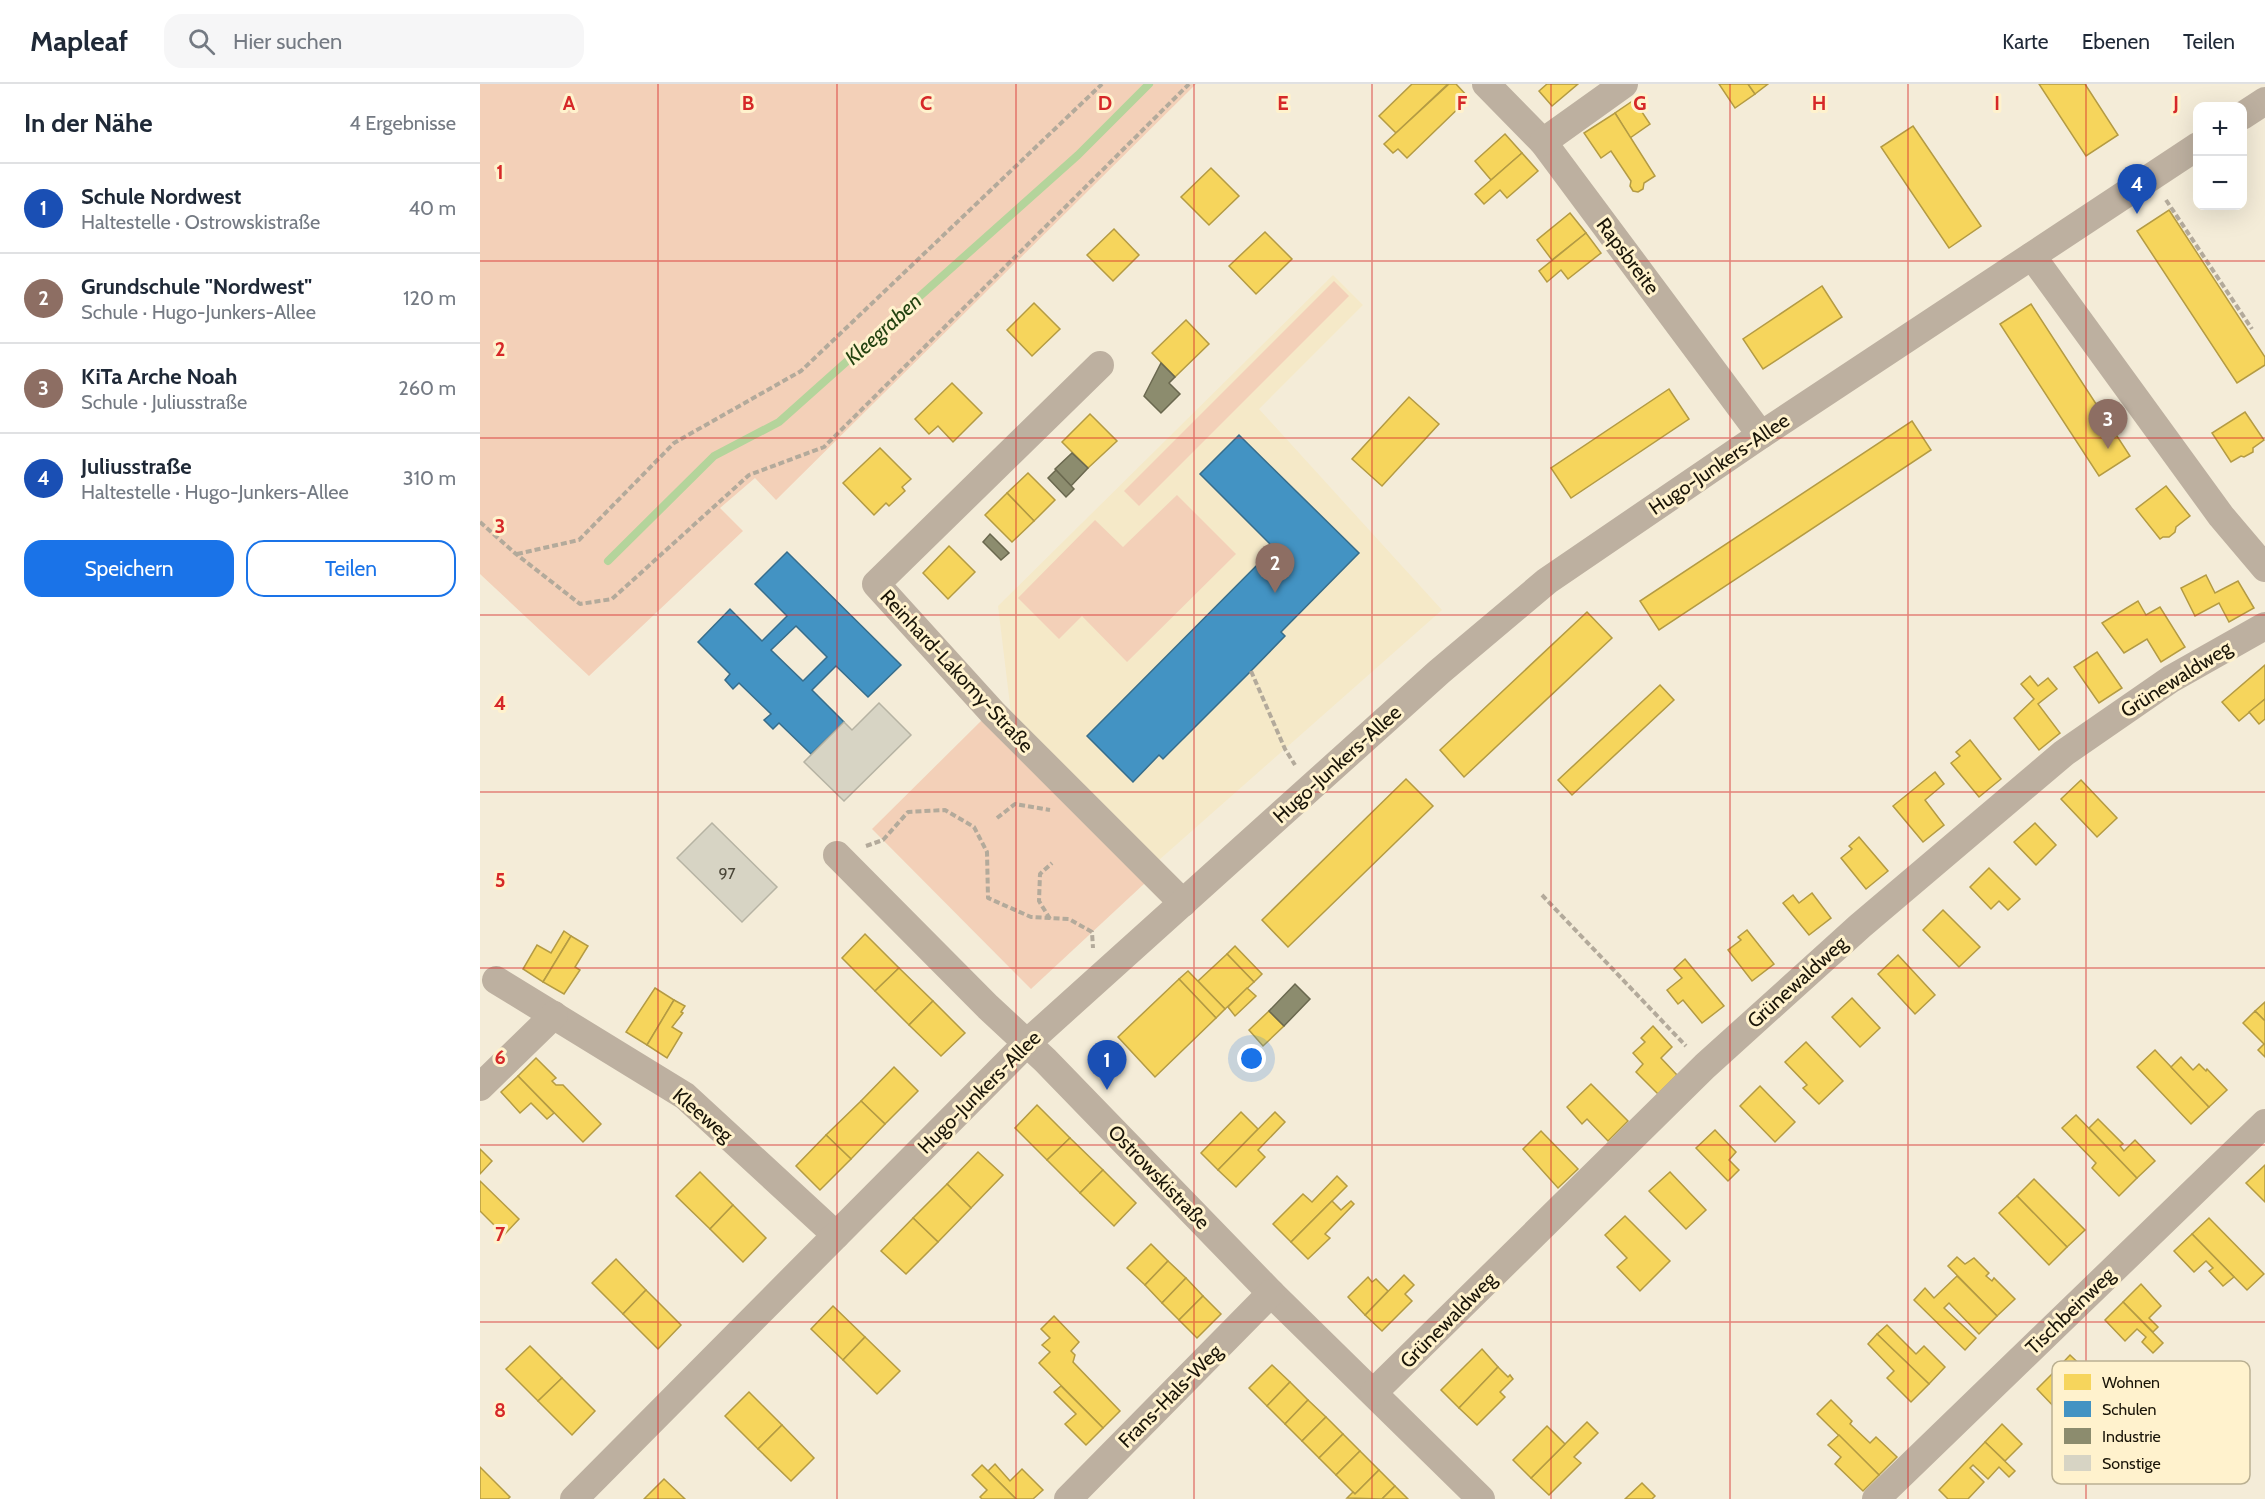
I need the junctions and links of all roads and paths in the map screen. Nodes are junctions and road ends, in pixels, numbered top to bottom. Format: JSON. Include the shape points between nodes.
{"nodes":[{"id":1,"x":1102,"y":84,"type":"edge"},
{"id":2,"x":1189,"y":84,"type":"edge"},
{"id":3,"x":1486,"y":84,"type":"edge"},
{"id":4,"x":1624,"y":84,"type":"edge"},
{"id":5,"x":2265,"y":101,"type":"edge"},
{"id":6,"x":2247,"y":113,"type":"edge"},
{"id":7,"x":1543,"y":142,"type":"junction"},
{"id":8,"x":2193,"y":149,"type":"edge"},
{"id":9,"x":2163,"y":197,"type":"dead end"},
{"id":10,"x":2032,"y":255,"type":"junction"},
{"id":11,"x":2252,"y":329,"type":"dead end"},
{"id":12,"x":1100,"y":365,"type":"dead end"},
{"id":13,"x":1761,"y":435,"type":"junction"},
{"id":14,"x":480,"y":522,"type":"edge"},
{"id":15,"x":516,"y":554,"type":"junction"},
{"id":16,"x":2265,"y":568,"type":"edge"},
{"id":17,"x":2265,"y":626,"type":"edge"},
{"id":18,"x":1251,"y":671,"type":"dead end"},
{"id":19,"x":1298,"y":771,"type":"dead end"},
{"id":20,"x":1086,"y":806,"type":"junction"},
{"id":21,"x":998,"y":819,"type":"dead end"},
{"id":22,"x":837,"y":855,"type":"joint"},
{"id":23,"x":1052,"y":863,"type":"dead end"},
{"id":24,"x":1542,"y":895,"type":"dead end"},
{"id":25,"x":1183,"y":903,"type":"junction"},
{"id":26,"x":1051,"y":919,"type":"junction"},
{"id":27,"x":1093,"y":954,"type":"dead end"},
{"id":28,"x":495,"y":980,"type":"dead end"},
{"id":29,"x":554,"y":1015,"type":"junction"},
{"id":30,"x":1027,"y":1043,"type":"junction"},
{"id":31,"x":1705,"y":1066,"type":"junction"},
{"id":32,"x":480,"y":1087,"type":"edge"},
{"id":33,"x":2265,"y":1123,"type":"edge"},
{"id":34,"x":836,"y":1235,"type":"junction"},
{"id":35,"x":1271,"y":1293,"type":"junction"},
{"id":36,"x":1374,"y":1392,"type":"junction"},
{"id":37,"x":574,"y":1499,"type":"edge"},
{"id":38,"x":1068,"y":1499,"type":"edge"},
{"id":39,"x":1481,"y":1499,"type":"edge"},
{"id":40,"x":1876,"y":1499,"type":"edge"}],
"edges":[{"from":1,"to":15,"type":"path","via":[[801,371],[674,443],[579,540]]},
{"from":2,"to":15,"type":"path","via":[[824,447],[749,475],[612,599],[580,603]]},
{"from":3,"to":7,"type":"street","name":"Rapsbreite"},
{"from":4,"to":7,"type":"street"},
{"from":5,"to":6,"type":"street"},
{"from":7,"to":13,"type":"street","name":"Rapsbreite"},
{"from":8,"to":10,"type":"street","name":"Hugo-Junkers-Allee"},
{"from":9,"to":11,"type":"path"},
{"from":10,"to":13,"type":"street","name":"Hugo-Junkers-Allee"},
{"from":10,"to":16,"type":"street","via":[[2222,516]]},
{"from":12,"to":20,"type":"street","name":"Reinhard-Lakomy-Straße","via":[[876,584],[993,713]]},
{"from":13,"to":25,"type":"street","name":"Hugo-Junkers-Allee","via":[[1547,581],[1439,672]]},
{"from":14,"to":15,"type":"path"},
{"from":17,"to":31,"type":"street","name":"Grünewaldweg","via":[[2171,679],[2064,753],[1860,926]]},
{"from":18,"to":19,"type":"path"},
{"from":20,"to":21,"type":"path","via":[[1077,814],[1015,804]]},
{"from":20,"to":25,"type":"street","name":"Reinhard-Lakomy-Straße"},
{"from":22,"to":26,"type":"path","via":[[883,840],[908,812],[945,810],[974,827],[987,852],[988,898],[1031,917]]},
{"from":22,"to":30,"type":"street","name":"Ostrowskistraße"},
{"from":23,"to":26,"type":"path","via":[[1040,874],[1040,901]]},
{"from":24,"to":31,"type":"path"},
{"from":25,"to":30,"type":"street","name":"Hugo-Junkers-Allee"},
{"from":26,"to":27,"type":"path","via":[[1069,919],[1092,932]]},
{"from":28,"to":29,"type":"street","name":"Kleeweg"},
{"from":29,"to":32,"type":"street"},
{"from":29,"to":34,"type":"street","name":"Kleeweg","via":[[685,1096]]},
{"from":30,"to":34,"type":"street","name":"Hugo-Junkers-Allee"},
{"from":30,"to":35,"type":"street","name":"Ostrowskistraße"},
{"from":31,"to":36,"type":"street","name":"Grünewaldweg"},
{"from":33,"to":40,"type":"street","name":"Tischbeinweg"},
{"from":34,"to":37,"type":"street","name":"Hugo-Junkers-Allee"},
{"from":35,"to":36,"type":"street","name":"Ostrowskistraße"},
{"from":35,"to":38,"type":"street","name":"Frans-Hals-Weg"},
{"from":36,"to":39,"type":"street","name":"Ostrowskistraße"}]}
